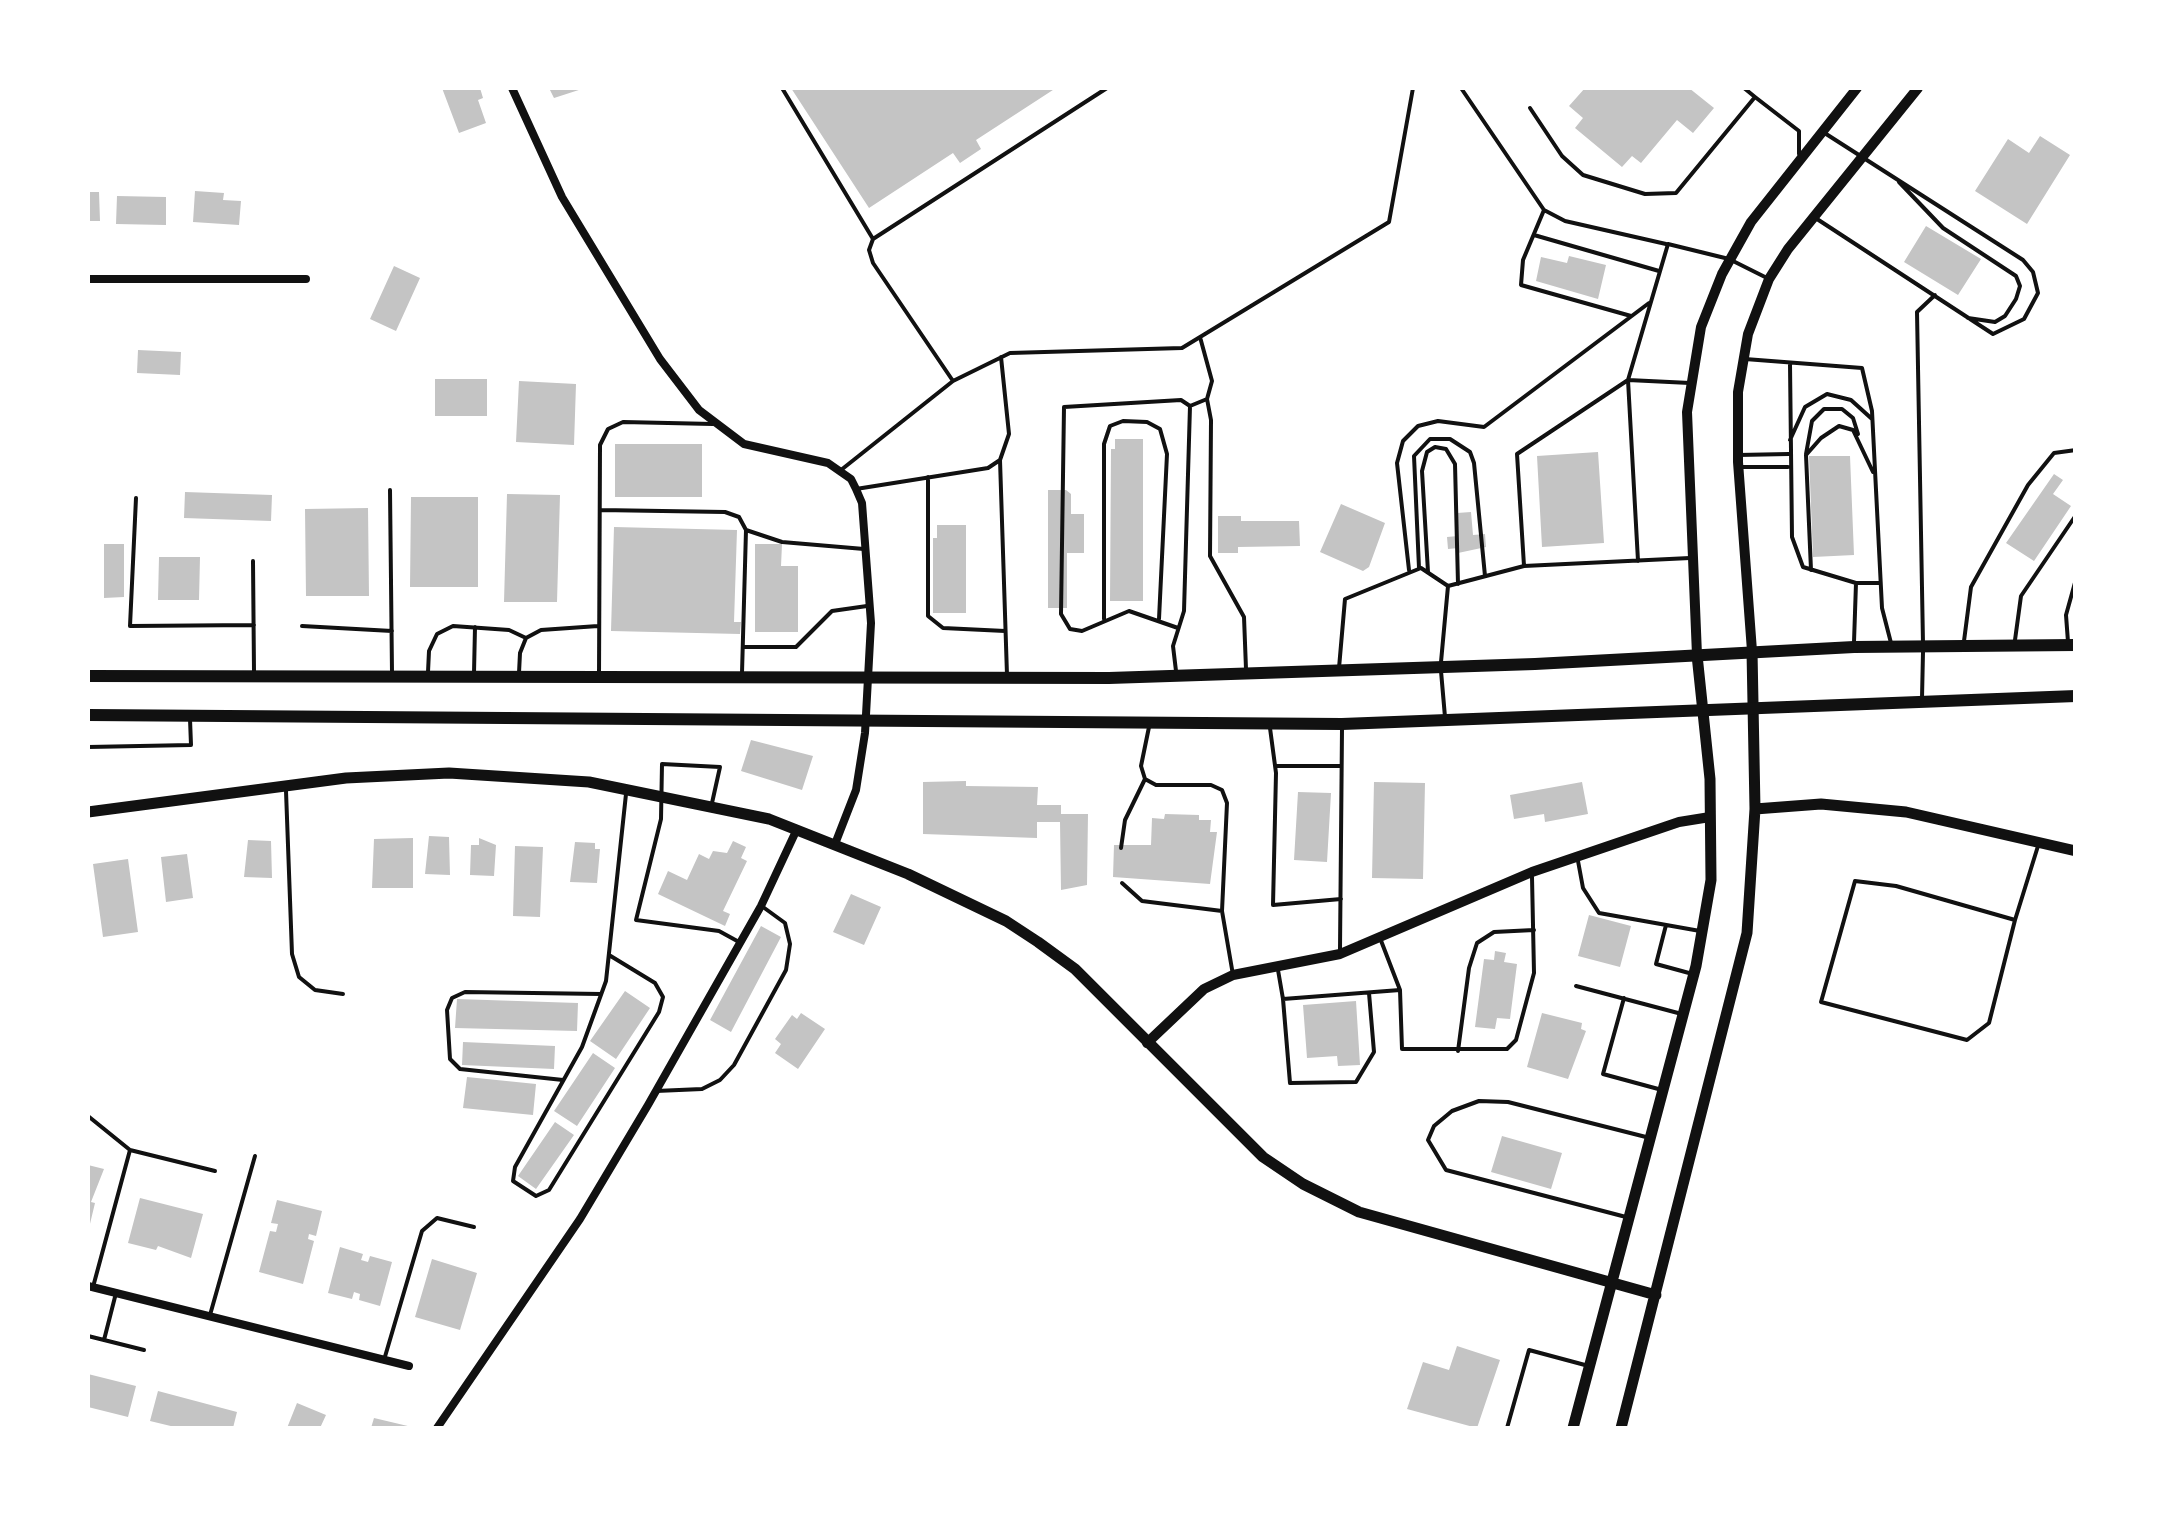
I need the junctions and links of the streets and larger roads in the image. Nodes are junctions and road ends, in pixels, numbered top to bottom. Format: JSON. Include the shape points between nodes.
{"nodes":[{"id":1,"x":512,"y":88,"type":"edge"},
{"id":2,"x":1857,"y":88,"type":"edge"},
{"id":3,"x":1918,"y":88,"type":"edge"},
{"id":4,"x":88,"y":279,"type":"edge"},
{"id":5,"x":306,"y":279,"type":"dead end"},
{"id":6,"x":2072,"y":645,"type":"edge"},
{"id":7,"x":1752,"y":651,"type":"junction"},
{"id":8,"x":1697,"y":655,"type":"junction"},
{"id":9,"x":868,"y":674,"type":"junction"},
{"id":10,"x":88,"y":676,"type":"edge"},
{"id":11,"x":2076,"y":696,"type":"edge"},
{"id":12,"x":1752,"y":709,"type":"junction"},
{"id":13,"x":1704,"y":712,"type":"junction"},
{"id":14,"x":88,"y":716,"type":"edge"},
{"id":15,"x":865,"y":720,"type":"junction"},
{"id":16,"x":1755,"y":810,"type":"junction"},
{"id":17,"x":88,"y":812,"type":"edge"},
{"id":18,"x":1710,"y":817,"type":"junction"},
{"id":19,"x":797,"y":828,"type":"junction"},
{"id":20,"x":835,"y":844,"type":"junction"},
{"id":21,"x":2076,"y":851,"type":"edge"},
{"id":22,"x":1147,"y":1043,"type":"junction"},
{"id":23,"x":1614,"y":1284,"type":"junction"},
{"id":24,"x":90,"y":1286,"type":"edge"},
{"id":25,"x":1656,"y":1295,"type":"junction"},
{"id":26,"x":408,"y":1366,"type":"dead end"},
{"id":27,"x":437,"y":1428,"type":"edge"},
{"id":28,"x":1573,"y":1428,"type":"edge"},
{"id":29,"x":1621,"y":1428,"type":"edge"}],
"edges":[{"from":1,"to":9,"type":"street","via":[[562,198],[660,359],[713,424],[761,450],[841,470],[856,489],[869,606]]},
{"from":2,"to":8,"type":"street","via":[[1800,155],[1730,259],[1702,327],[1690,383],[1687,470]]},
{"from":3,"to":7,"type":"street","via":[[1769,278],[1741,358],[1738,462]]},
{"from":4,"to":5,"type":"street"},
{"from":6,"to":7,"type":"highway"},
{"from":7,"to":8,"type":"highway"},
{"from":7,"to":12,"type":"main road"},
{"from":8,"to":9,"type":"highway","via":[[1177,676]]},
{"from":8,"to":13,"type":"main road"},
{"from":9,"to":10,"type":"highway"},
{"from":9,"to":15,"type":"street"},
{"from":11,"to":12,"type":"highway"},
{"from":12,"to":13,"type":"highway"},
{"from":12,"to":16,"type":"main road"},
{"from":13,"to":15,"type":"highway","via":[[1342,724]]},
{"from":13,"to":18,"type":"main road"},
{"from":14,"to":15,"type":"highway"},
{"from":15,"to":20,"type":"street","via":[[856,790]]},
{"from":16,"to":21,"type":"main road","via":[[1791,805],[1906,812]]},
{"from":16,"to":25,"type":"main road","via":[[1744,946]]},
{"from":17,"to":19,"type":"main road","via":[[346,778],[449,773],[626,789]]},
{"from":18,"to":22,"type":"street","via":[[1532,872],[1340,954],[1233,975],[1204,989]]},
{"from":18,"to":23,"type":"main road","via":[[1711,880],[1694,974]]},
{"from":19,"to":20,"type":"main road"},
{"from":19,"to":27,"type":"street","via":[[761,906],[580,1218]]},
{"from":20,"to":22,"type":"main road","via":[[1006,921],[1075,969]]},
{"from":22,"to":23,"type":"main road","via":[[1263,1156],[1303,1184],[1359,1212]]},
{"from":23,"to":25,"type":"main road"},
{"from":23,"to":28,"type":"main road"},
{"from":24,"to":26,"type":"street"},
{"from":25,"to":29,"type":"main road"}]}
